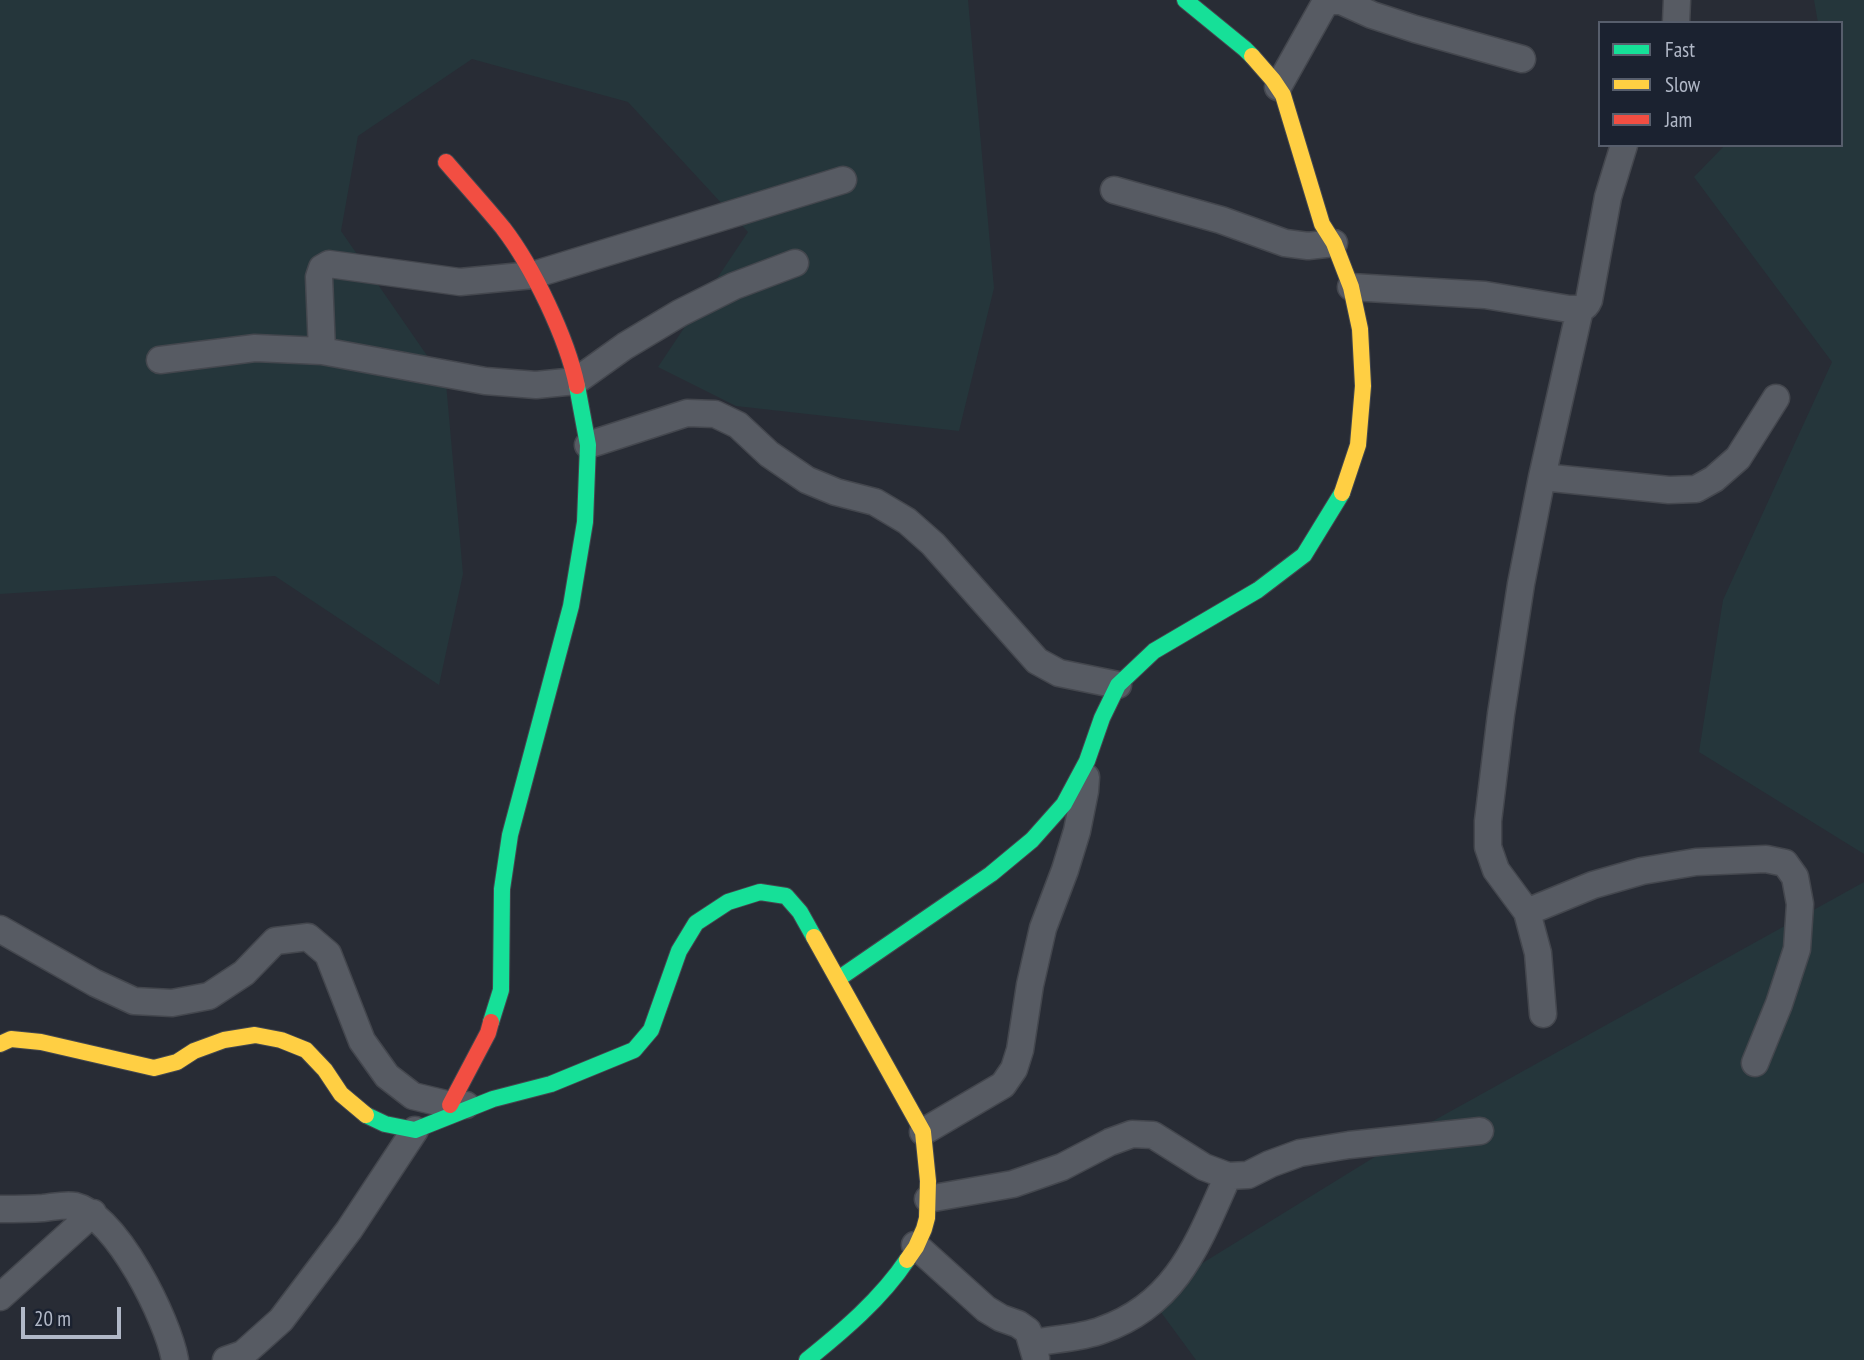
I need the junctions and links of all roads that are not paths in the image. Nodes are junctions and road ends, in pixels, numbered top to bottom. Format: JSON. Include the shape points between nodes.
{"nodes":[{"id":1,"x":1185,"y":0,"type":"edge"},
{"id":2,"x":1677,"y":0,"type":"edge"},
{"id":3,"x":1676,"y":21,"type":"edge"},
{"id":4,"x":1522,"y":59,"type":"dead end"},
{"id":5,"x":1278,"y":87,"type":"junction"},
{"id":6,"x":1623,"y":147,"type":"edge"},
{"id":7,"x":446,"y":162,"type":"dead end"},
{"id":8,"x":843,"y":180,"type":"dead end"},
{"id":9,"x":1114,"y":190,"type":"dead end"},
{"id":10,"x":1334,"y":243,"type":"junction"},
{"id":11,"x":795,"y":263,"type":"dead end"},
{"id":12,"x":533,"y":275,"type":"junction"},
{"id":13,"x":1351,"y":287,"type":"junction"},
{"id":14,"x":1580,"y":309,"type":"junction"},
{"id":15,"x":322,"y":351,"type":"junction"},
{"id":16,"x":160,"y":360,"type":"dead end"},
{"id":17,"x":576,"y":381,"type":"junction"},
{"id":18,"x":1776,"y":398,"type":"dead end"},
{"id":19,"x":588,"y":445,"type":"junction"},
{"id":20,"x":1542,"y":477,"type":"junction"},
{"id":21,"x":1118,"y":685,"type":"junction"},
{"id":22,"x":1087,"y":761,"type":"junction"},
{"id":23,"x":1527,"y":912,"type":"junction"},
{"id":24,"x":0,"y":929,"type":"edge"},
{"id":25,"x":838,"y":979,"type":"junction"},
{"id":26,"x":1543,"y":1014,"type":"dead end"},
{"id":27,"x":0,"y":1045,"type":"edge"},
{"id":28,"x":1755,"y":1063,"type":"dead end"},
{"id":29,"x":450,"y":1105,"type":"junction"},
{"id":30,"x":477,"y":1106,"type":"junction"},
{"id":31,"x":415,"y":1130,"type":"junction"},
{"id":32,"x":1480,"y":1131,"type":"dead end"},
{"id":33,"x":923,"y":1132,"type":"junction"},
{"id":34,"x":1228,"y":1176,"type":"junction"},
{"id":35,"x":928,"y":1199,"type":"junction"},
{"id":36,"x":0,"y":1209,"type":"edge"},
{"id":37,"x":93,"y":1213,"type":"junction"},
{"id":38,"x":915,"y":1245,"type":"junction"},
{"id":39,"x":0,"y":1297,"type":"edge"},
{"id":40,"x":1034,"y":1351,"type":"edge"},
{"id":41,"x":175,"y":1360,"type":"edge"},
{"id":42,"x":226,"y":1360,"type":"edge"},
{"id":43,"x":807,"y":1360,"type":"edge"}],
"edges":[{"from":1,"to":5,"type":"street","via":[[1245,49]]},
{"from":2,"to":3,"type":"street"},
{"from":4,"to":5,"type":"street","via":[[1331,1],[1324,5]]},
{"from":5,"to":10,"type":"street","via":[[1322,224]]},
{"from":6,"to":14,"type":"street","via":[[1608,197],[1589,300]]},
{"from":7,"to":12,"type":"street","via":[[503,230]]},
{"from":8,"to":12,"type":"street"},
{"from":9,"to":10,"type":"street","via":[[1285,243]]},
{"from":10,"to":13,"type":"street"},
{"from":11,"to":17,"type":"street","via":[[680,313]]},
{"from":12,"to":15,"type":"street","via":[[460,282],[329,264],[319,277]]},
{"from":12,"to":17,"type":"street"},
{"from":13,"to":14,"type":"street","via":[[1485,295]]},
{"from":13,"to":21,"type":"street","via":[[1360,329],[1363,386],[1358,445],[1341,497],[1304,555],[1258,590],[1154,651]]},
{"from":14,"to":20,"type":"street"},
{"from":15,"to":16,"type":"street","via":[[255,348]]},
{"from":15,"to":17,"type":"street","via":[[485,381],[536,385]]},
{"from":17,"to":19,"type":"street"},
{"from":18,"to":20,"type":"street","via":[[1738,458],[1696,489]]},
{"from":19,"to":21,"type":"street","via":[[687,413],[715,414],[738,425],[807,480],[876,502],[907,521],[1037,661],[1059,673]]},
{"from":19,"to":29,"type":"street","via":[[585,522],[571,606],[510,835],[502,888],[501,990],[488,1033]]},
{"from":20,"to":23,"type":"street","via":[[1518,597],[1488,821],[1488,847],[1496,870]]},
{"from":21,"to":22,"type":"street"},
{"from":22,"to":25,"type":"street","via":[[1064,804],[1032,840],[991,874]]},
{"from":22,"to":33,"type":"street","via":[[1077,831],[1043,928],[1014,1069],[1003,1085]]},
{"from":23,"to":26,"type":"street","via":[[1538,953]]},
{"from":23,"to":28,"type":"street","via":[[1642,871],[1696,862],[1766,859],[1784,863],[1795,877],[1800,904],[1797,949]]},
{"from":24,"to":29,"type":"street","via":[[134,1001],[172,1003],[209,996],[244,973],[275,941],[308,937],[328,954],[362,1041],[387,1076],[413,1096]]},
{"from":25,"to":30,"type":"street","via":[[786,896],[760,892],[728,902],[696,923],[679,951],[651,1030],[634,1050],[551,1084]]},
{"from":25,"to":33,"type":"street"},
{"from":27,"to":31,"type":"street","via":[[11,1039],[41,1042],[154,1068],[224,1040],[254,1035],[281,1040],[306,1050],[362,1113]]},
{"from":29,"to":30,"type":"street"},
{"from":30,"to":31,"type":"street"},
{"from":31,"to":42,"type":"street","via":[[281,1321],[243,1354]]},
{"from":32,"to":34,"type":"street","via":[[1300,1153],[1248,1175]]},
{"from":33,"to":35,"type":"street"},
{"from":34,"to":35,"type":"street","via":[[1204,1167],[1153,1135],[1132,1135],[1013,1184]]},
{"from":34,"to":40,"type":"street","via":[[1193,1253],[1167,1289],[1135,1317]]},
{"from":35,"to":38,"type":"street","via":[[924,1227]]},
{"from":36,"to":37,"type":"street","via":[[74,1205]]},
{"from":37,"to":39,"type":"street"},
{"from":37,"to":41,"type":"street","via":[[125,1248],[172,1343]]},
{"from":38,"to":40,"type":"street","via":[[986,1309],[1028,1331]]},
{"from":38,"to":43,"type":"street","via":[[878,1295]]}]}
